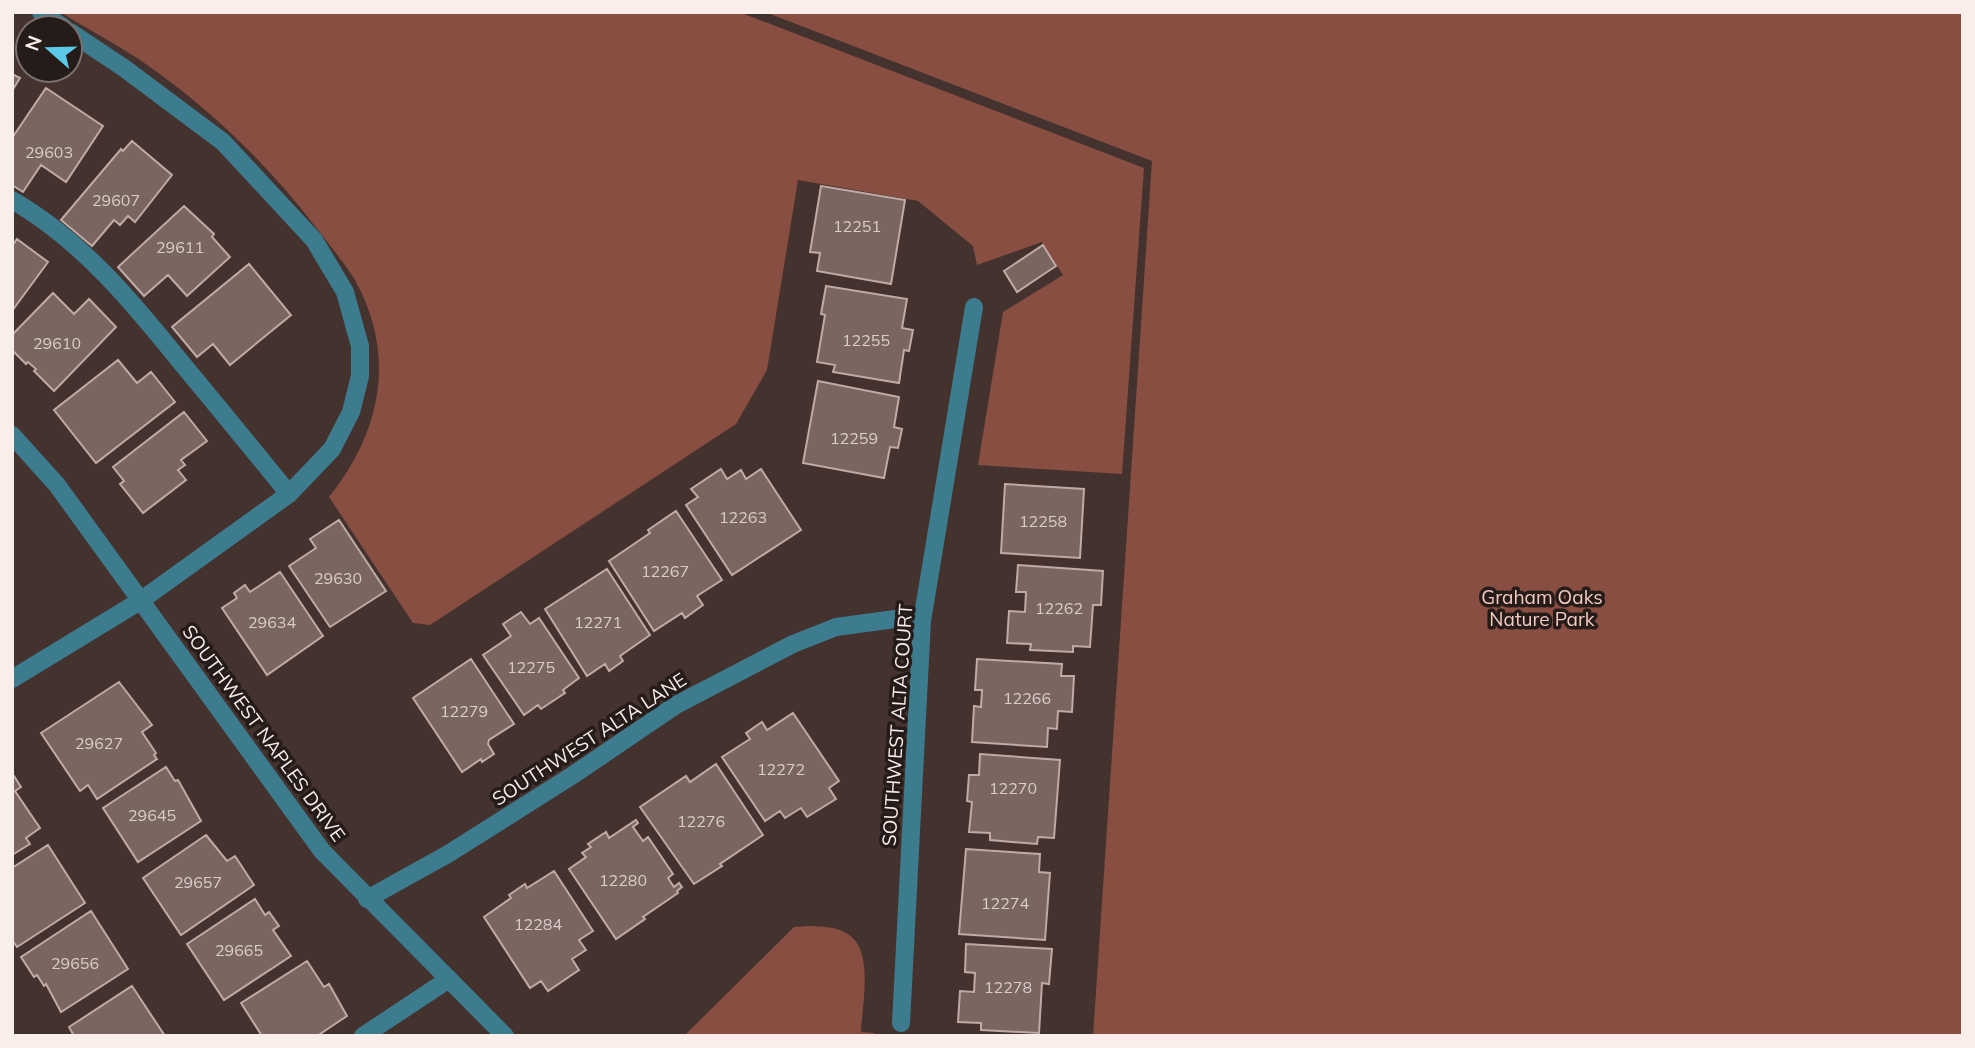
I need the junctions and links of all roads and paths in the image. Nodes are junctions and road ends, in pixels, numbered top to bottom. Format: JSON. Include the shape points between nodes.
{"nodes":[{"id":1,"x":84,"y":41,"type":"edge"},
{"id":2,"x":12,"y":200,"type":"edge"},
{"id":3,"x":974,"y":307,"type":"dead end"},
{"id":4,"x":12,"y":435,"type":"edge"},
{"id":5,"x":289,"y":494,"type":"junction"},
{"id":6,"x":140,"y":601,"type":"junction"},
{"id":7,"x":922,"y":621,"type":"junction"},
{"id":8,"x":12,"y":679,"type":"edge"},
{"id":9,"x":367,"y":899,"type":"junction"},
{"id":10,"x":449,"y":979,"type":"junction"},
{"id":11,"x":901,"y":1023,"type":"dead end"},
{"id":12,"x":363,"y":1036,"type":"edge"},
{"id":13,"x":505,"y":1036,"type":"edge"}],
"edges":[{"from":1,"to":5,"type":"street","via":[[223,142],[314,240],[345,292],[360,346],[360,376],[351,412],[332,449]]},
{"from":2,"to":5,"type":"street","via":[[52,226],[132,302]]},
{"from":3,"to":7,"type":"street","name":"SOUTHWEST ALTA COURT"},
{"from":4,"to":6,"type":"street","name":"SOUTHWEST NAPLES DRIVE","via":[[57,485]]},
{"from":5,"to":6,"type":"street"},
{"from":6,"to":8,"type":"street"},
{"from":6,"to":9,"type":"street","name":"SOUTHWEST NAPLES DRIVE","via":[[322,851]]},
{"from":7,"to":9,"type":"street","name":"SOUTHWEST ALTA LANE","via":[[895,619],[836,627],[793,644],[676,705],[448,854]]},
{"from":7,"to":11,"type":"street","name":"SOUTHWEST ALTA COURT"},
{"from":9,"to":10,"type":"street","name":"SOUTHWEST NAPLES DRIVE"},
{"from":10,"to":12,"type":"street"},
{"from":10,"to":13,"type":"street","name":"SOUTHWEST NAPLES DRIVE"}]}
